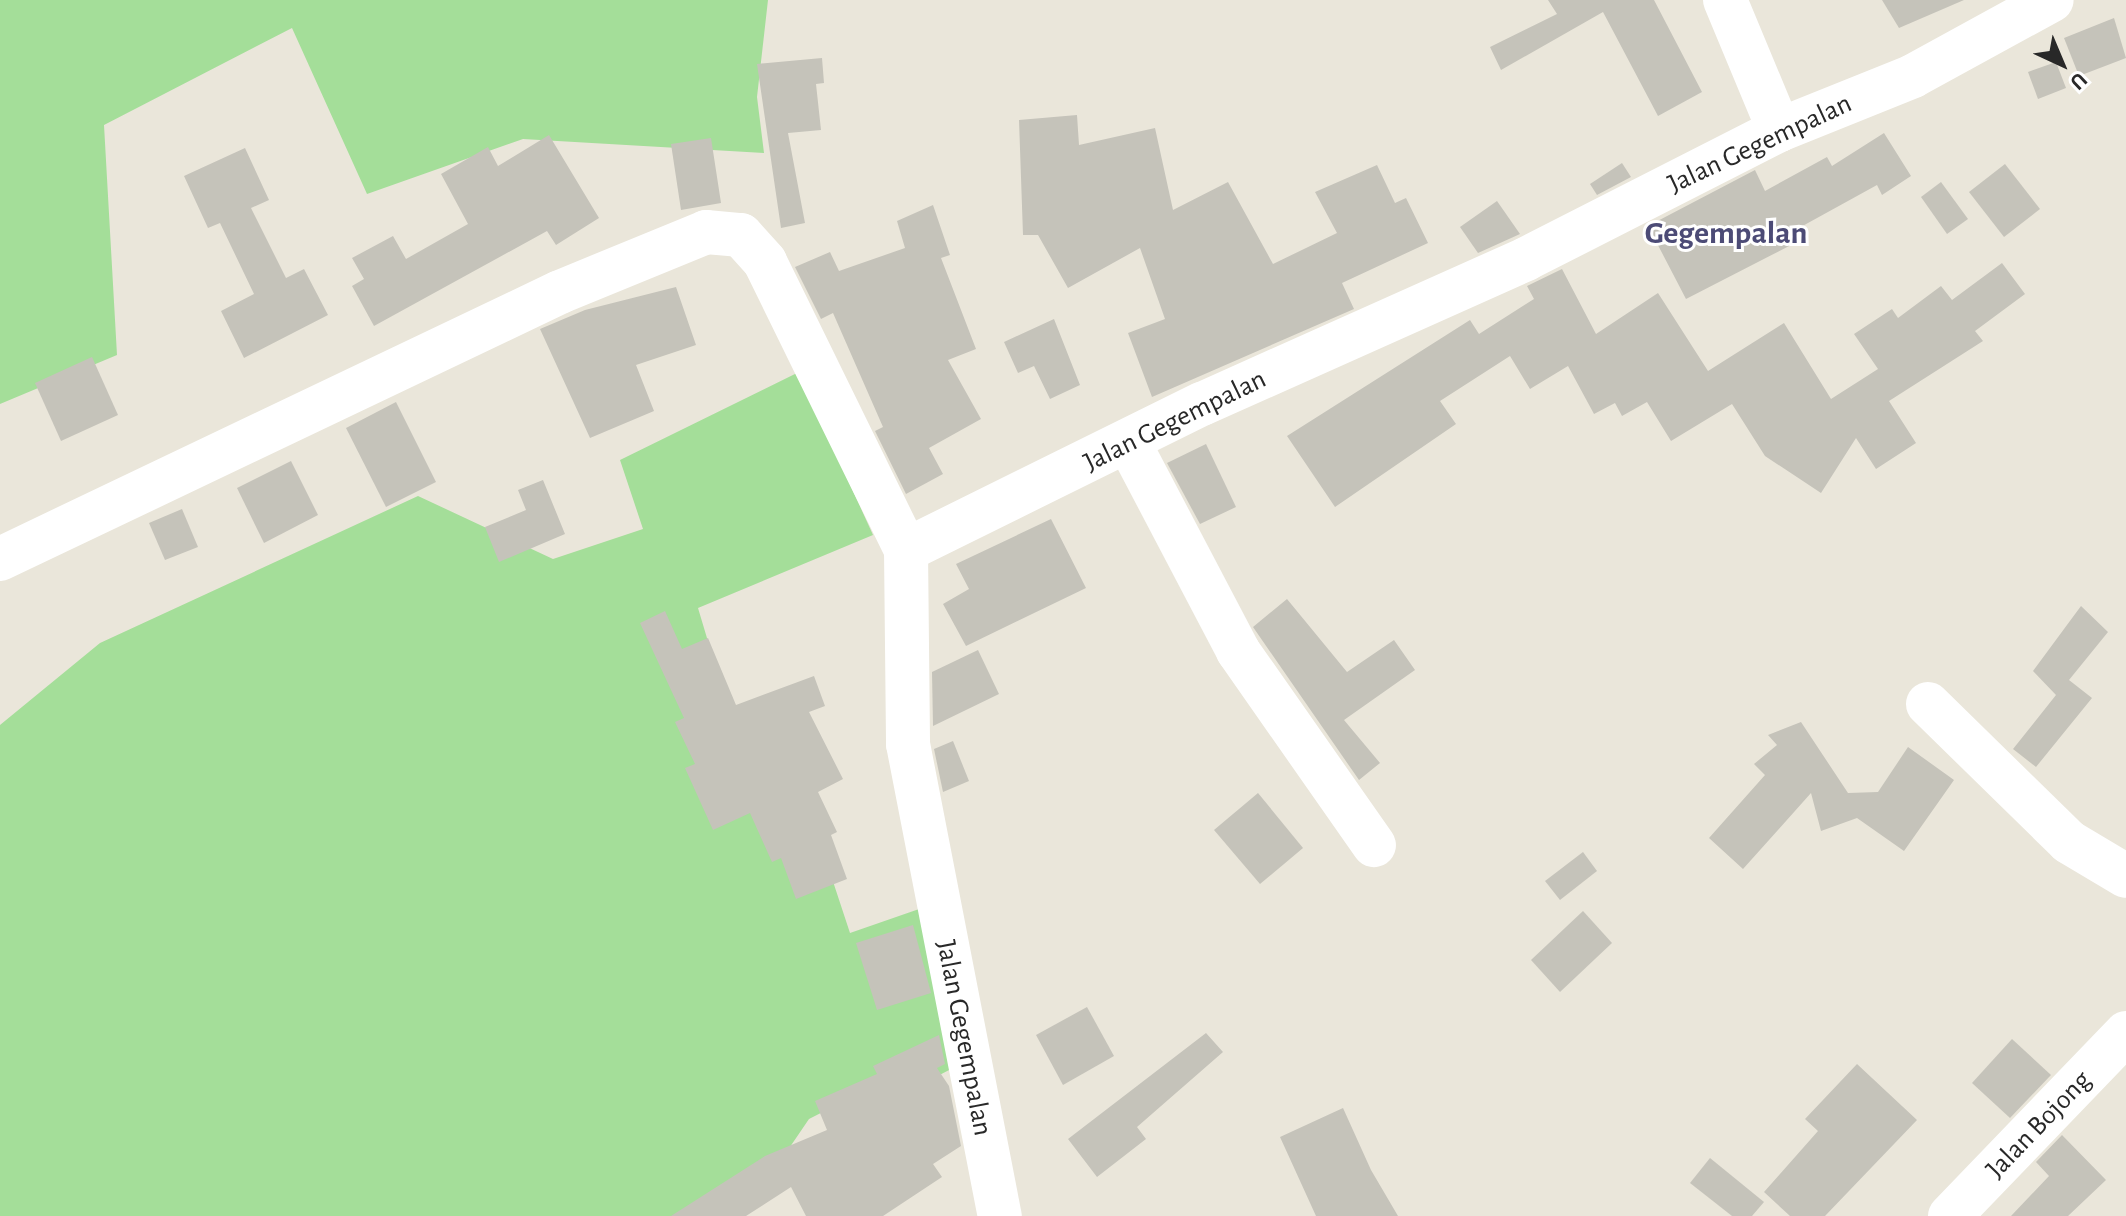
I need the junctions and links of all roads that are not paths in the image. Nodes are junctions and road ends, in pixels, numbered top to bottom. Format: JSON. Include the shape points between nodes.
{"nodes":[{"id":1,"x":1725,"y":0,"type":"edge"},
{"id":2,"x":2052,"y":0,"type":"edge"},
{"id":3,"x":1779,"y":130,"type":"junction"},
{"id":4,"x":1130,"y":445,"type":"junction"},
{"id":5,"x":906,"y":550,"type":"junction"},
{"id":6,"x":0,"y":559,"type":"edge"},
{"id":7,"x":1928,"y":704,"type":"dead end"},
{"id":8,"x":1374,"y":845,"type":"dead end"},
{"id":9,"x":2126,"y":876,"type":"edge"},
{"id":10,"x":2126,"y":1033,"type":"edge"},
{"id":11,"x":1000,"y":1216,"type":"edge"},
{"id":12,"x":1950,"y":1216,"type":"edge"}],
"edges":[{"from":1,"to":3,"type":"street"},
{"from":2,"to":3,"type":"street","name":"Jalan Gegempalan","via":[[1913,76]]},
{"from":3,"to":4,"type":"street","name":"Jalan Gegempalan","via":[[1526,259],[1202,404]]},
{"from":4,"to":5,"type":"street","name":"Jalan Gegempalan"},
{"from":4,"to":8,"type":"street","via":[[1238,651]]},
{"from":5,"to":6,"type":"street","via":[[765,262],[754,244],[728,229],[560,292]]},
{"from":5,"to":11,"type":"street","name":"Jalan Gegempalan","via":[[908,744]]},
{"from":7,"to":9,"type":"street","via":[[2069,842]]},
{"from":10,"to":12,"type":"street","name":"Jalan Bojong"}]}
